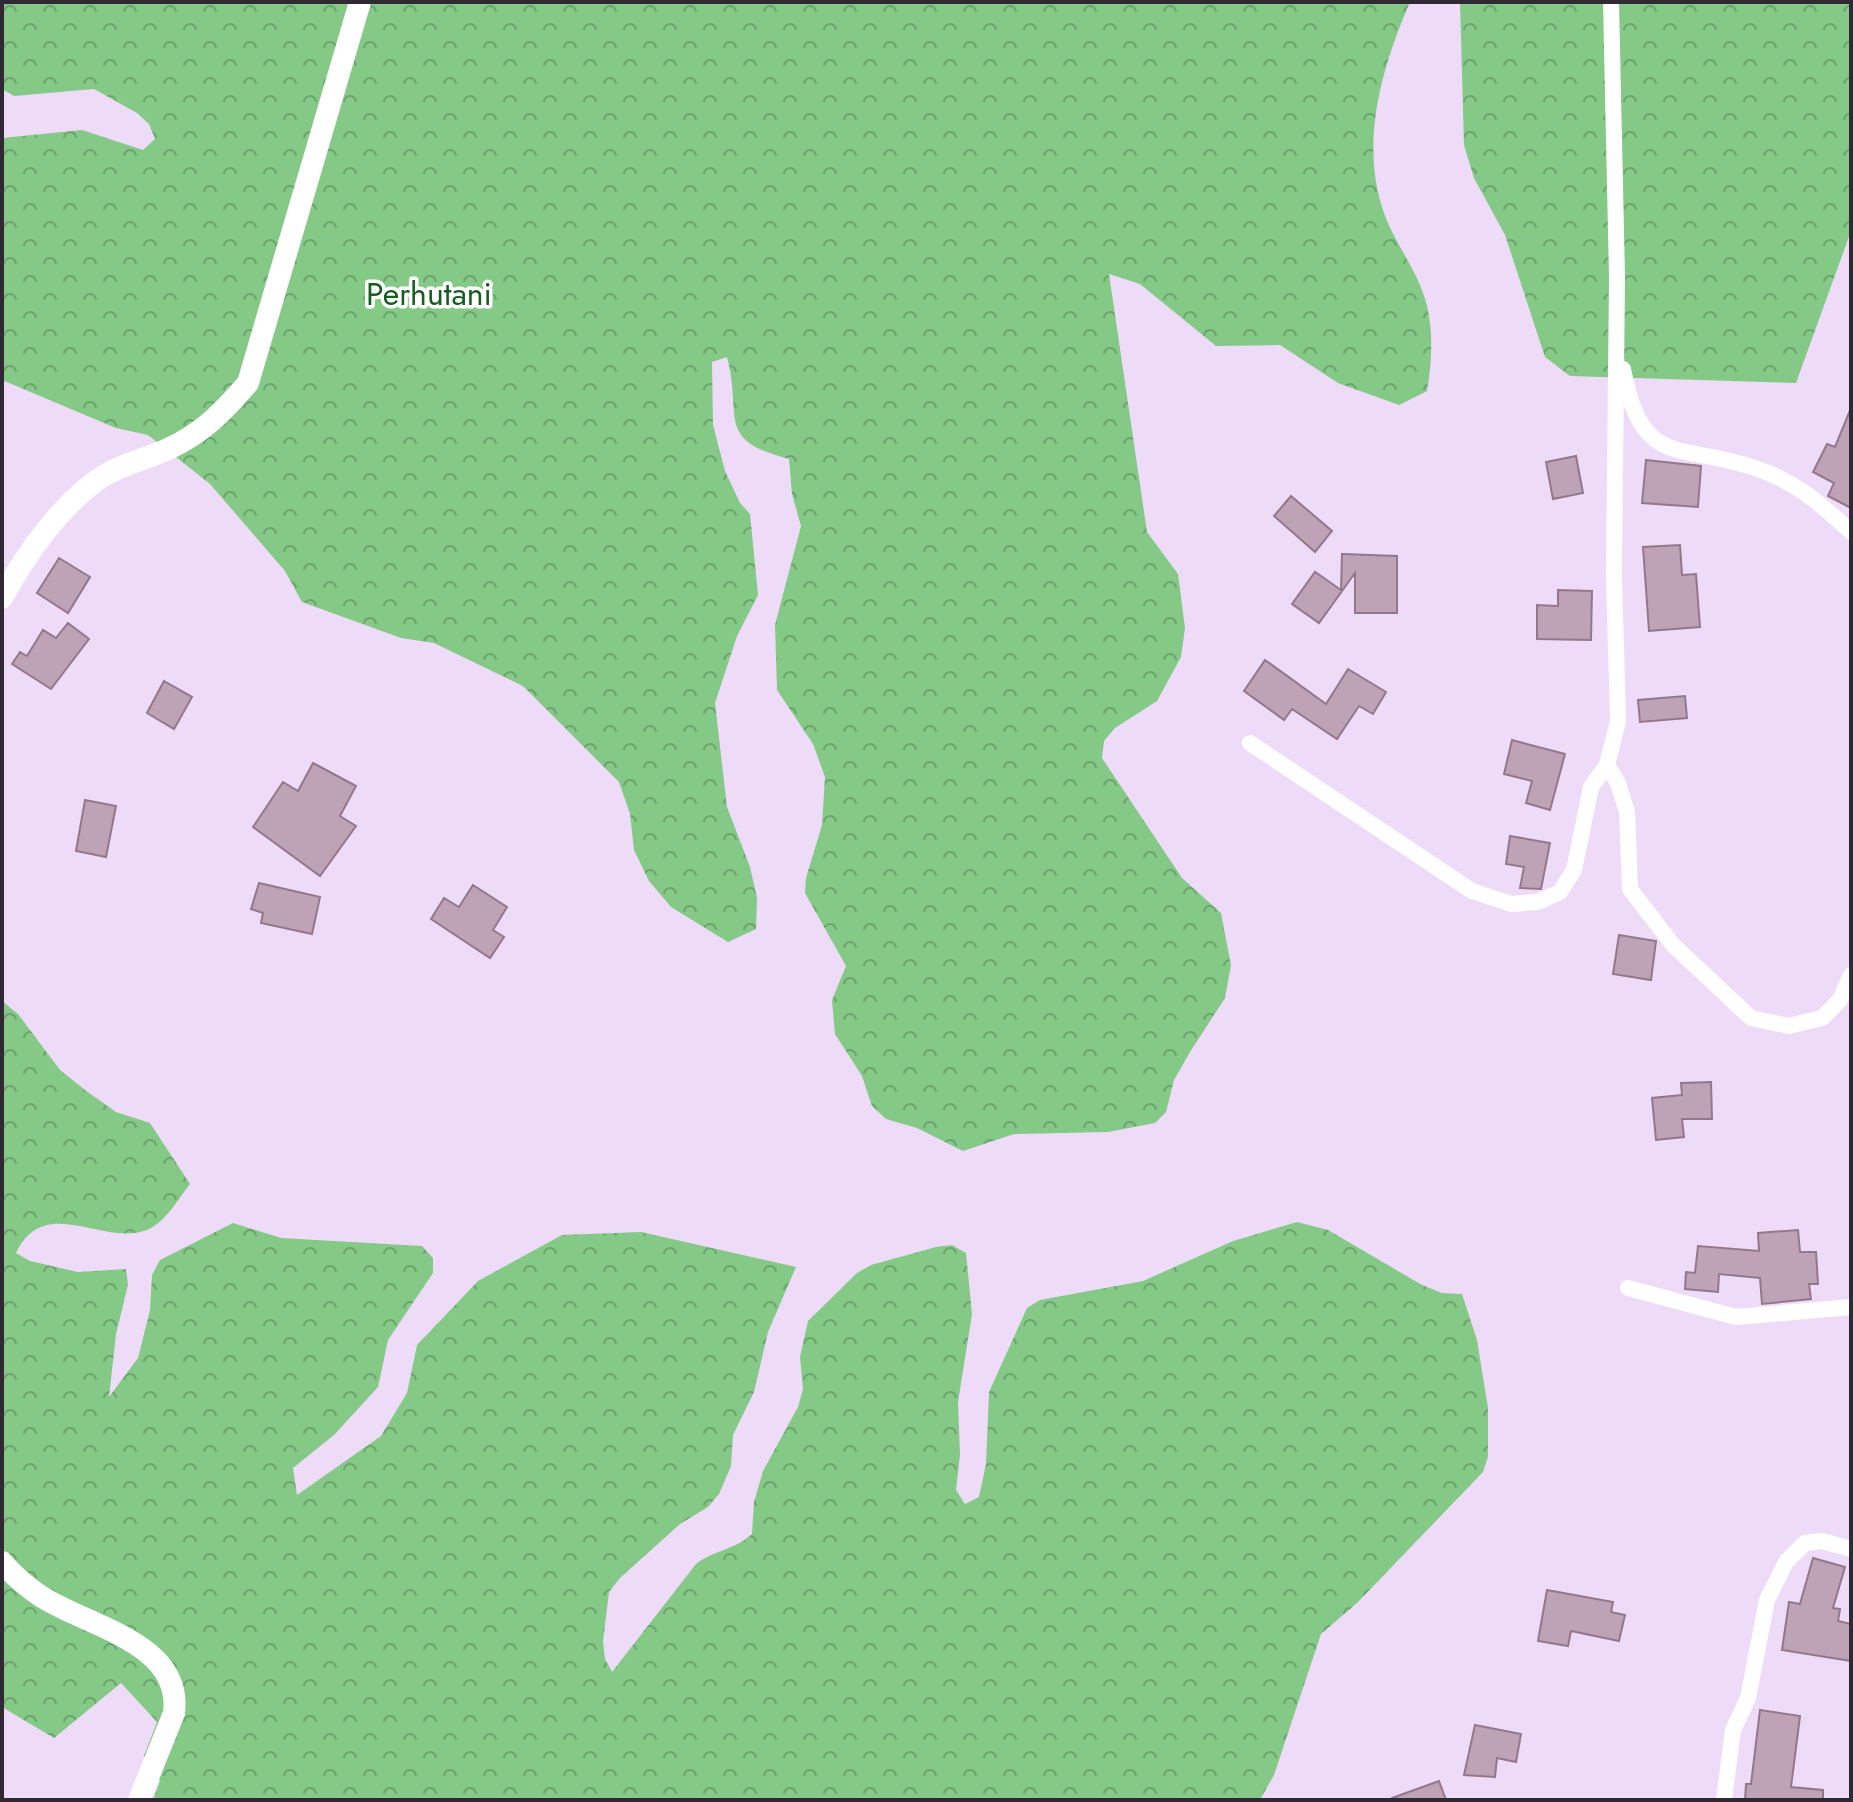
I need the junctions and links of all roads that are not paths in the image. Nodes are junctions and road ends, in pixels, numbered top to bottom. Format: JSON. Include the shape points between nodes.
{"nodes":[{"id":1,"x":360,"y":2,"type":"edge"},
{"id":2,"x":1611,"y":2,"type":"edge"},
{"id":3,"x":1616,"y":328,"type":"junction"},
{"id":4,"x":1851,"y":532,"type":"edge"},
{"id":5,"x":3,"y":595,"type":"edge"},
{"id":6,"x":1250,"y":743,"type":"dead end"},
{"id":7,"x":1607,"y":765,"type":"junction"},
{"id":8,"x":1851,"y":975,"type":"edge"},
{"id":9,"x":1628,"y":1288,"type":"dead end"},
{"id":10,"x":1851,"y":1307,"type":"edge"},
{"id":11,"x":1851,"y":1549,"type":"edge"},
{"id":12,"x":2,"y":1562,"type":"edge"},
{"id":13,"x":139,"y":1800,"type":"edge"},
{"id":14,"x":1724,"y":1800,"type":"edge"}],
"edges":[{"from":1,"to":5,"type":"main road","via":[[248,383],[214,423],[167,450],[103,476],[29,553]]},
{"from":2,"to":3,"type":"street"},
{"from":3,"to":4,"type":"street","via":[[1638,424],[1653,440],[1701,458],[1754,467],[1803,488]]},
{"from":3,"to":7,"type":"street","via":[[1618,721]]},
{"from":6,"to":7,"type":"street","via":[[1472,891],[1511,904],[1538,902],[1560,892],[1574,870],[1591,787]]},
{"from":7,"to":8,"type":"street","via":[[1627,812],[1630,889],[1673,945],[1751,1018],[1789,1026],[1822,1018],[1840,1000]]},
{"from":9,"to":10,"type":"street","via":[[1736,1317]]},
{"from":11,"to":14,"type":"street","via":[[1822,1541],[1805,1543],[1786,1562],[1767,1600],[1748,1698],[1733,1730]]},
{"from":12,"to":13,"type":"main road","via":[[41,1596],[144,1651],[169,1676],[174,1713]]}]}
